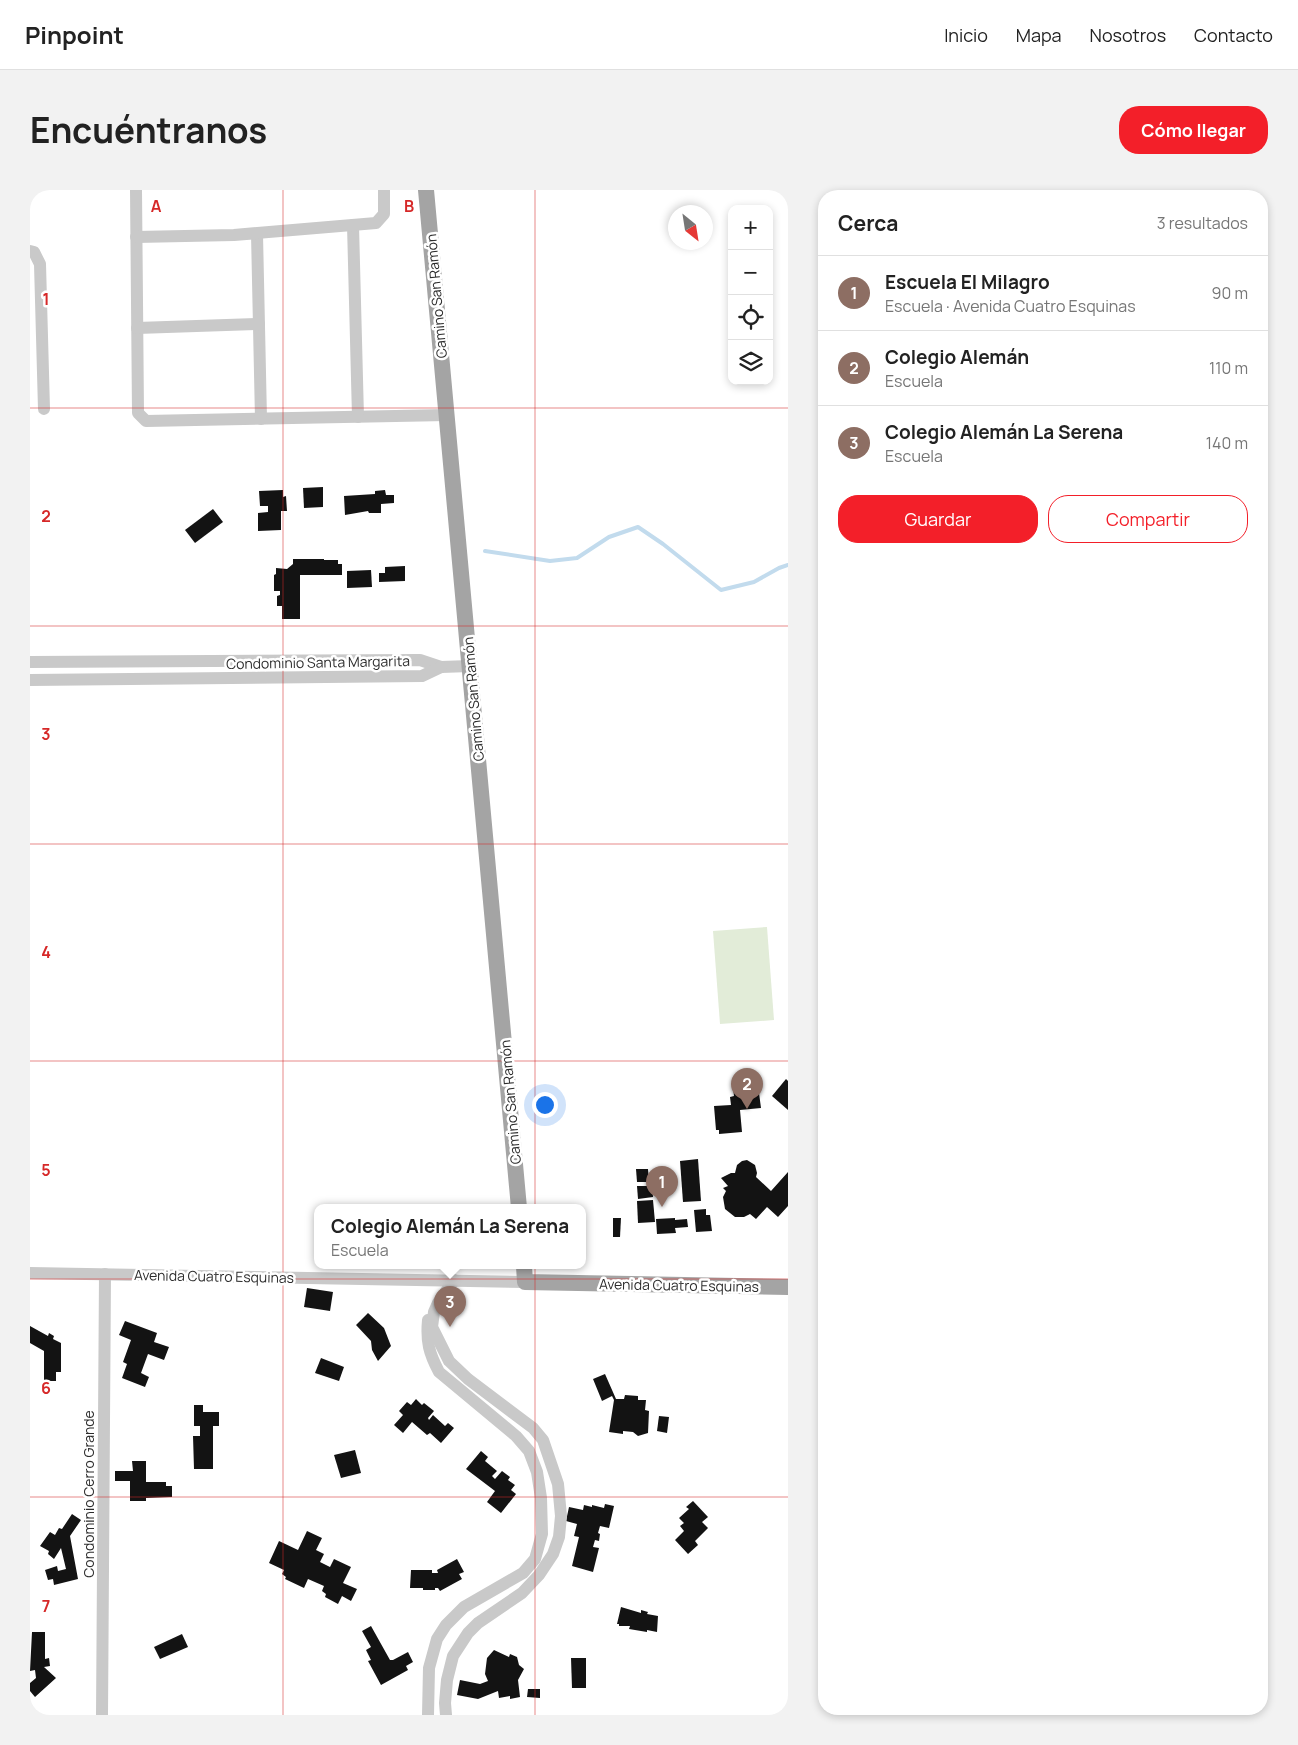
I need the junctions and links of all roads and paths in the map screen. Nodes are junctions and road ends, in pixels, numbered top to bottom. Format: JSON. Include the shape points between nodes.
{"nodes":[{"id":1,"x":136,"y":190,"type":"edge"},
{"id":2,"x":384,"y":190,"type":"edge"},
{"id":3,"x":426,"y":190,"type":"edge"},
{"id":4,"x":353,"y":225,"type":"junction"},
{"id":5,"x":257,"y":234,"type":"junction"},
{"id":6,"x":136,"y":236,"type":"junction"},
{"id":7,"x":30,"y":251,"type":"edge"},
{"id":8,"x":259,"y":324,"type":"junction"},
{"id":9,"x":137,"y":328,"type":"junction"},
{"id":10,"x":36,"y":336,"type":"edge"},
{"id":11,"x":44,"y":409,"type":"dead end"},
{"id":12,"x":447,"y":415,"type":"junction"},
{"id":13,"x":358,"y":417,"type":"junction"},
{"id":14,"x":261,"y":419,"type":"junction"},
{"id":15,"x":194,"y":661,"type":"junction"},
{"id":16,"x":30,"y":662,"type":"edge"},
{"id":17,"x":470,"y":666,"type":"junction"},
{"id":18,"x":441,"y":667,"type":"junction"},
{"id":19,"x":194,"y":679,"type":"junction"},
{"id":20,"x":30,"y":680,"type":"edge"},
{"id":21,"x":519,"y":1204,"type":"edge"},
{"id":22,"x":30,"y":1273,"type":"edge"},
{"id":23,"x":105,"y":1274,"type":"junction"},
{"id":24,"x":524,"y":1274,"type":"edge"},
{"id":25,"x":451,"y":1280,"type":"junction"},
{"id":26,"x":788,"y":1287,"type":"edge"},
{"id":27,"x":540,"y":1540,"type":"junction"},
{"id":28,"x":553,"y":1554,"type":"junction"},
{"id":29,"x":436,"y":1646,"type":"junction"},
{"id":30,"x":452,"y":1656,"type":"junction"},
{"id":31,"x":102,"y":1715,"type":"edge"},
{"id":32,"x":428,"y":1715,"type":"edge"},
{"id":33,"x":446,"y":1715,"type":"edge"}],
"edges":[{"from":1,"to":6,"type":"street"},
{"from":2,"to":4,"type":"street","via":[[384,214],[376,223]]},
{"from":3,"to":12,"type":"main road","name":"Camino San Ramón"},
{"from":4,"to":5,"type":"street"},
{"from":4,"to":13,"type":"street"},
{"from":5,"to":6,"type":"street"},
{"from":5,"to":8,"type":"street"},
{"from":6,"to":9,"type":"street"},
{"from":7,"to":10,"type":"street","via":[[34,252],[40,264]]},
{"from":8,"to":9,"type":"street"},
{"from":8,"to":14,"type":"street"},
{"from":9,"to":14,"type":"street","via":[[138,413],[146,422]]},
{"from":10,"to":11,"type":"street"},
{"from":12,"to":13,"type":"street"},
{"from":12,"to":17,"type":"main road","name":"Camino San Ramón"},
{"from":13,"to":14,"type":"street"},
{"from":15,"to":16,"type":"street","name":"Condominio Santa Margarita"},
{"from":15,"to":18,"type":"street","name":"Condominio Santa Margarita","via":[[420,660]]},
{"from":15,"to":19,"type":"street"},
{"from":17,"to":18,"type":"street","name":"Condominio Santa Margarita"},
{"from":17,"to":21,"type":"main road","name":"Camino San Ramón"},
{"from":18,"to":19,"type":"street","name":"Condominio Santa Margarita","via":[[422,676]]},
{"from":19,"to":20,"type":"street","name":"Condominio Santa Margarita"},
{"from":22,"to":23,"type":"street","name":"Avenida Cuatro Esquinas"},
{"from":23,"to":25,"type":"street","name":"Avenida Cuatro Esquinas"},
{"from":23,"to":31,"type":"street","name":"Condominio Cerro Grande"},
{"from":24,"to":25,"type":"street","name":"Avenida Cuatro Esquinas"},
{"from":24,"to":26,"type":"main road","name":"Avenida Cuatro Esquinas"},
{"from":25,"to":27,"type":"street","via":[[429,1314],[427,1344],[439,1372],[516,1436],[529,1451],[541,1498]]},
{"from":25,"to":28,"type":"street","via":[[434,1312],[432,1327],[449,1361],[543,1440],[558,1484],[561,1516]]},
{"from":27,"to":28,"type":"street"},
{"from":27,"to":29,"type":"street","via":[[535,1559],[523,1573],[464,1607],[446,1625]]},
{"from":28,"to":30,"type":"street","via":[[522,1593],[478,1623]]},
{"from":29,"to":30,"type":"street"},
{"from":29,"to":32,"type":"street","via":[[430,1668]]},
{"from":30,"to":33,"type":"street","via":[[447,1680]]}]}
